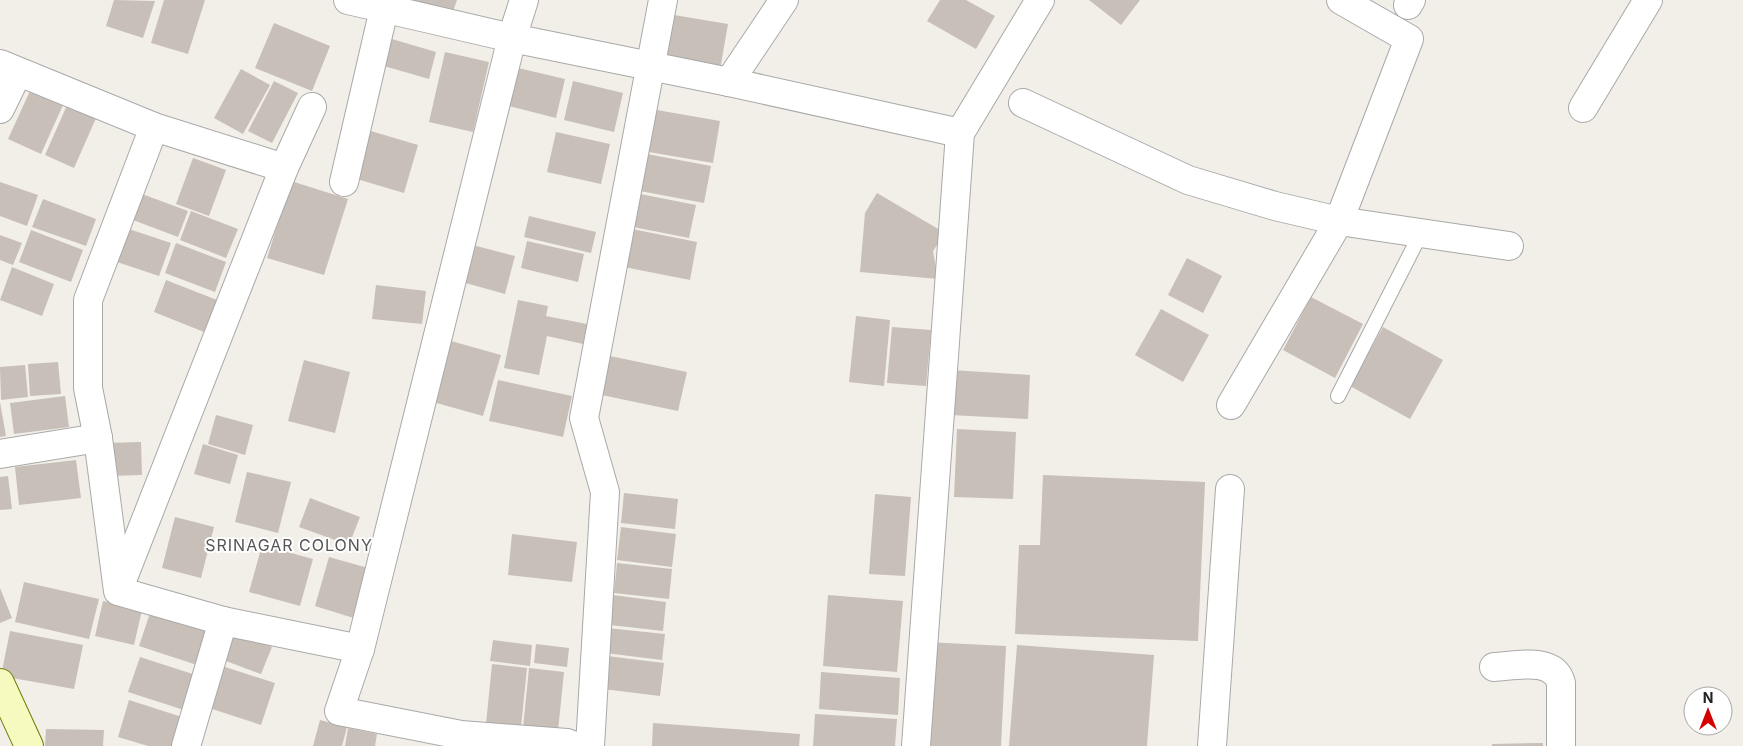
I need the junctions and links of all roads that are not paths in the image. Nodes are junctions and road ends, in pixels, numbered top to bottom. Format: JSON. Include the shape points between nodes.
{"nodes":[{"id":1,"x":348,"y":0,"type":"edge"},
{"id":2,"x":524,"y":0,"type":"edge"},
{"id":3,"x":663,"y":0,"type":"edge"},
{"id":4,"x":784,"y":0,"type":"edge"},
{"id":5,"x":1040,"y":0,"type":"edge"},
{"id":6,"x":1341,"y":0,"type":"edge"},
{"id":7,"x":1648,"y":0,"type":"edge"},
{"id":8,"x":384,"y":9,"type":"junction"},
{"id":9,"x":512,"y":38,"type":"junction"},
{"id":10,"x":649,"y":66,"type":"junction"},
{"id":11,"x":9,"y":68,"type":"edge"},
{"id":12,"x":729,"y":82,"type":"junction"},
{"id":13,"x":1023,"y":103,"type":"dead end"},
{"id":14,"x":312,"y":107,"type":"dead end"},
{"id":15,"x":1583,"y":108,"type":"dead end"},
{"id":16,"x":0,"y":109,"type":"edge"},
{"id":17,"x":154,"y":127,"type":"junction"},
{"id":18,"x":960,"y":133,"type":"junction"},
{"id":19,"x":284,"y":168,"type":"junction"},
{"id":20,"x":344,"y":182,"type":"dead end"},
{"id":21,"x":1339,"y":221,"type":"junction"},
{"id":22,"x":1421,"y":233,"type":"junction"},
{"id":23,"x":1509,"y":246,"type":"dead end"},
{"id":24,"x":1338,"y":396,"type":"dead end"},
{"id":25,"x":1231,"y":405,"type":"dead end"},
{"id":26,"x":98,"y":438,"type":"junction"},
{"id":27,"x":0,"y":454,"type":"edge"},
{"id":28,"x":1230,"y":489,"type":"dead end"},
{"id":29,"x":118,"y":591,"type":"junction"},
{"id":30,"x":223,"y":621,"type":"junction"},
{"id":31,"x":360,"y":649,"type":"junction"},
{"id":32,"x":1494,"y":667,"type":"dead end"},
{"id":33,"x":0,"y":683,"type":"edge"},
{"id":34,"x":30,"y":746,"type":"edge"},
{"id":35,"x":186,"y":746,"type":"edge"},
{"id":36,"x":575,"y":746,"type":"edge"},
{"id":37,"x":590,"y":746,"type":"edge"},
{"id":38,"x":916,"y":746,"type":"edge"},
{"id":39,"x":1212,"y":746,"type":"edge"},
{"id":40,"x":1561,"y":746,"type":"edge"}],
"edges":[{"from":1,"to":8,"type":"street"},
{"from":2,"to":9,"type":"street"},
{"from":3,"to":10,"type":"street"},
{"from":4,"to":12,"type":"street"},
{"from":5,"to":18,"type":"street"},
{"from":6,"to":21,"type":"street","via":[[1409,39]]},
{"from":7,"to":15,"type":"street"},
{"from":8,"to":9,"type":"street"},
{"from":8,"to":20,"type":"street"},
{"from":9,"to":10,"type":"street"},
{"from":9,"to":31,"type":"street"},
{"from":10,"to":12,"type":"street"},
{"from":10,"to":37,"type":"street","via":[[584,418],[604,492]]},
{"from":11,"to":16,"type":"street"},
{"from":11,"to":17,"type":"street"},
{"from":12,"to":18,"type":"street"},
{"from":13,"to":21,"type":"street","via":[[1188,180]]},
{"from":14,"to":19,"type":"street"},
{"from":17,"to":19,"type":"street"},
{"from":17,"to":26,"type":"street","via":[[88,300],[88,388]]},
{"from":18,"to":38,"type":"street"},
{"from":19,"to":29,"type":"street"},
{"from":21,"to":22,"type":"street"},
{"from":21,"to":25,"type":"street"},
{"from":22,"to":23,"type":"street"},
{"from":22,"to":24,"type":"lane"},
{"from":26,"to":27,"type":"street"},
{"from":26,"to":29,"type":"street"},
{"from":28,"to":39,"type":"street"},
{"from":29,"to":30,"type":"street"},
{"from":30,"to":31,"type":"street"},
{"from":30,"to":35,"type":"street"},
{"from":31,"to":36,"type":"street","via":[[339,711],[461,735]]},
{"from":32,"to":40,"type":"street","via":[[1544,665],[1559,675]]},
{"from":33,"to":34,"type":"street"}]}
